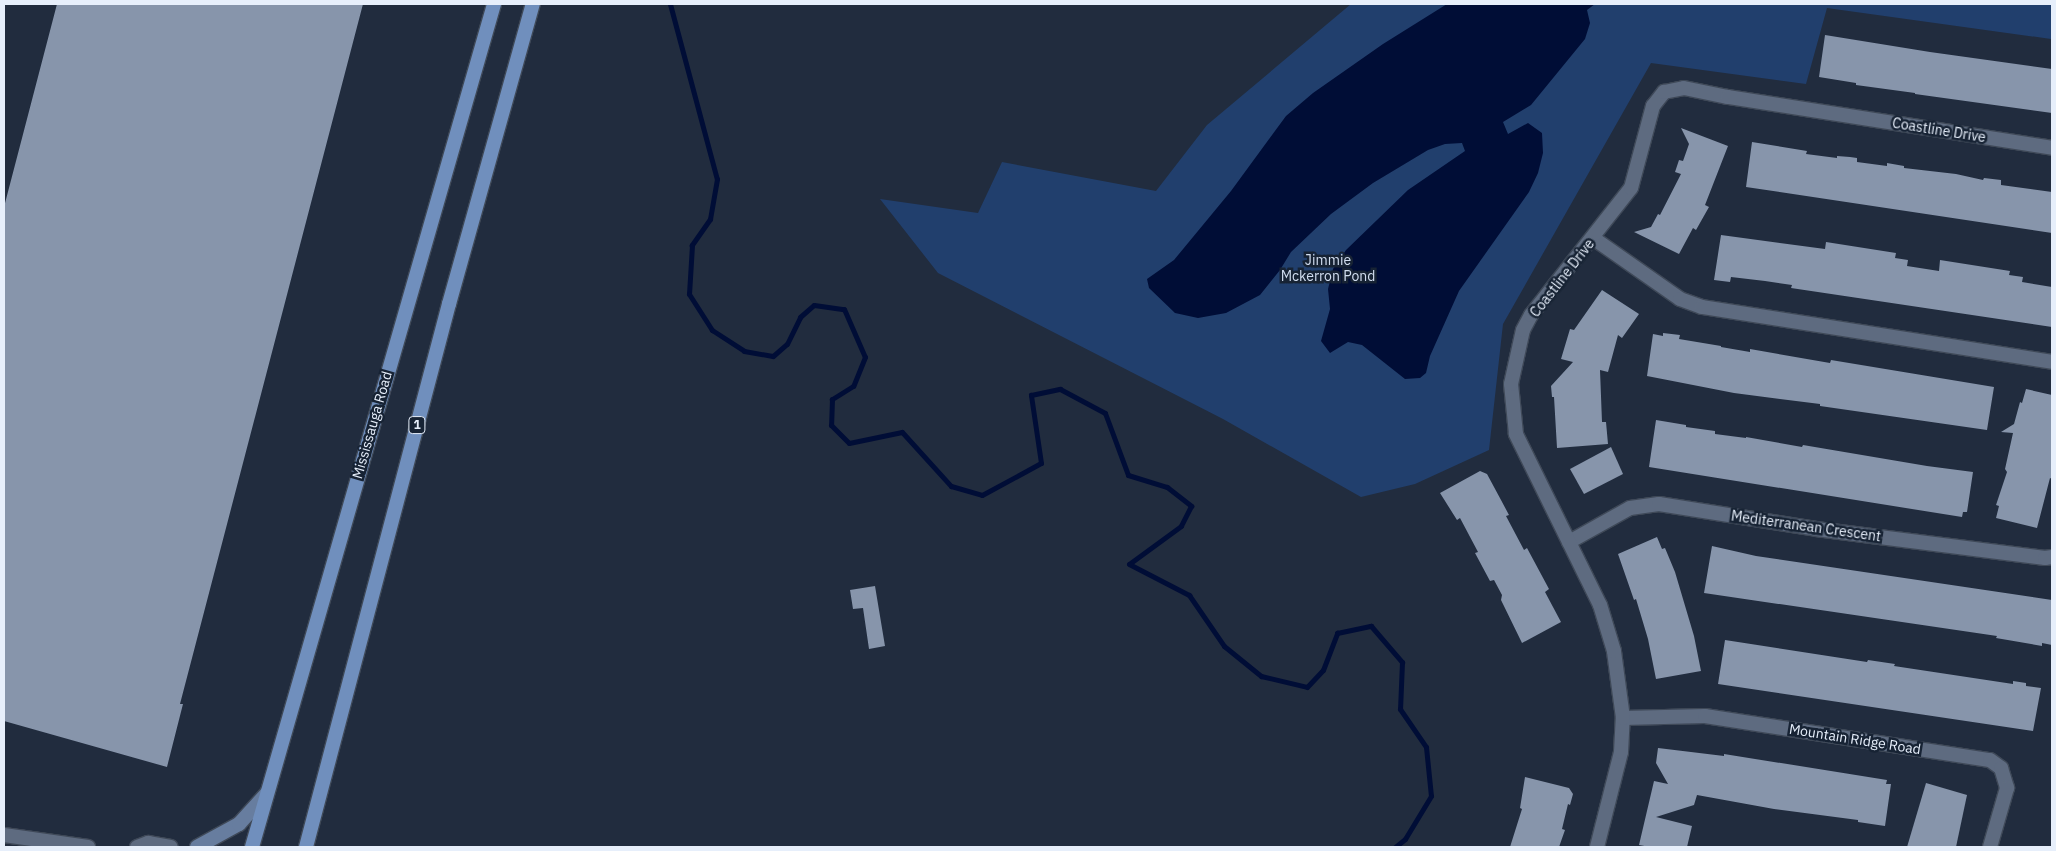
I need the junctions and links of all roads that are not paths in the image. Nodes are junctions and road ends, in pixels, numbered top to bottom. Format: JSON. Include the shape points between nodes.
{"nodes":[{"id":1,"x":494,"y":4,"type":"edge"},
{"id":2,"x":533,"y":4,"type":"edge"},
{"id":3,"x":2052,"y":148,"type":"edge"},
{"id":4,"x":1594,"y":238,"type":"junction"},
{"id":5,"x":2052,"y":362,"type":"edge"},
{"id":6,"x":1569,"y":542,"type":"junction"},
{"id":7,"x":2052,"y":557,"type":"edge"},
{"id":8,"x":1623,"y":718,"type":"junction"},
{"id":9,"x":267,"y":793,"type":"junction"},
{"id":10,"x":4,"y":835,"type":"edge"},
{"id":11,"x":88,"y":847,"type":"edge"},
{"id":12,"x":137,"y":847,"type":"edge"},
{"id":13,"x":171,"y":847,"type":"edge"},
{"id":14,"x":197,"y":847,"type":"edge"},
{"id":15,"x":252,"y":847,"type":"edge"},
{"id":16,"x":306,"y":847,"type":"edge"},
{"id":17,"x":1597,"y":847,"type":"edge"},
{"id":18,"x":1990,"y":847,"type":"edge"}],
"edges":[{"from":1,"to":9,"type":"main road","name":"Mississauga Road"},
{"from":2,"to":16,"type":"main road","number":"1","via":[[449,304]]},
{"from":3,"to":4,"type":"street","name":"Coastline Drive","via":[[1684,88],[1664,92],[1653,106],[1631,188]]},
{"from":4,"to":5,"type":"street","via":[[1680,299],[1702,307]]},
{"from":4,"to":6,"type":"street","name":"Coastline Drive","via":[[1530,315],[1523,330],[1511,384],[1516,434]]},
{"from":6,"to":7,"type":"street","name":"Mediterranean Crescent","via":[[1630,508],[1659,504],[1816,529]]},
{"from":6,"to":8,"type":"street","name":"Coastline Drive","via":[[1600,605],[1614,651]]},
{"from":8,"to":17,"type":"street","name":"Coastline Drive","via":[[1621,752]]},
{"from":8,"to":18,"type":"street","name":"Mountain Ridge Road","via":[[1705,716],[1990,760],[2001,768],[2007,788]]},
{"from":9,"to":14,"type":"main road","via":[[239,824]]},
{"from":9,"to":15,"type":"main road","name":"Mississauga Road"},
{"from":10,"to":11,"type":"street"},
{"from":12,"to":13,"type":"street","via":[[148,844]]}]}
